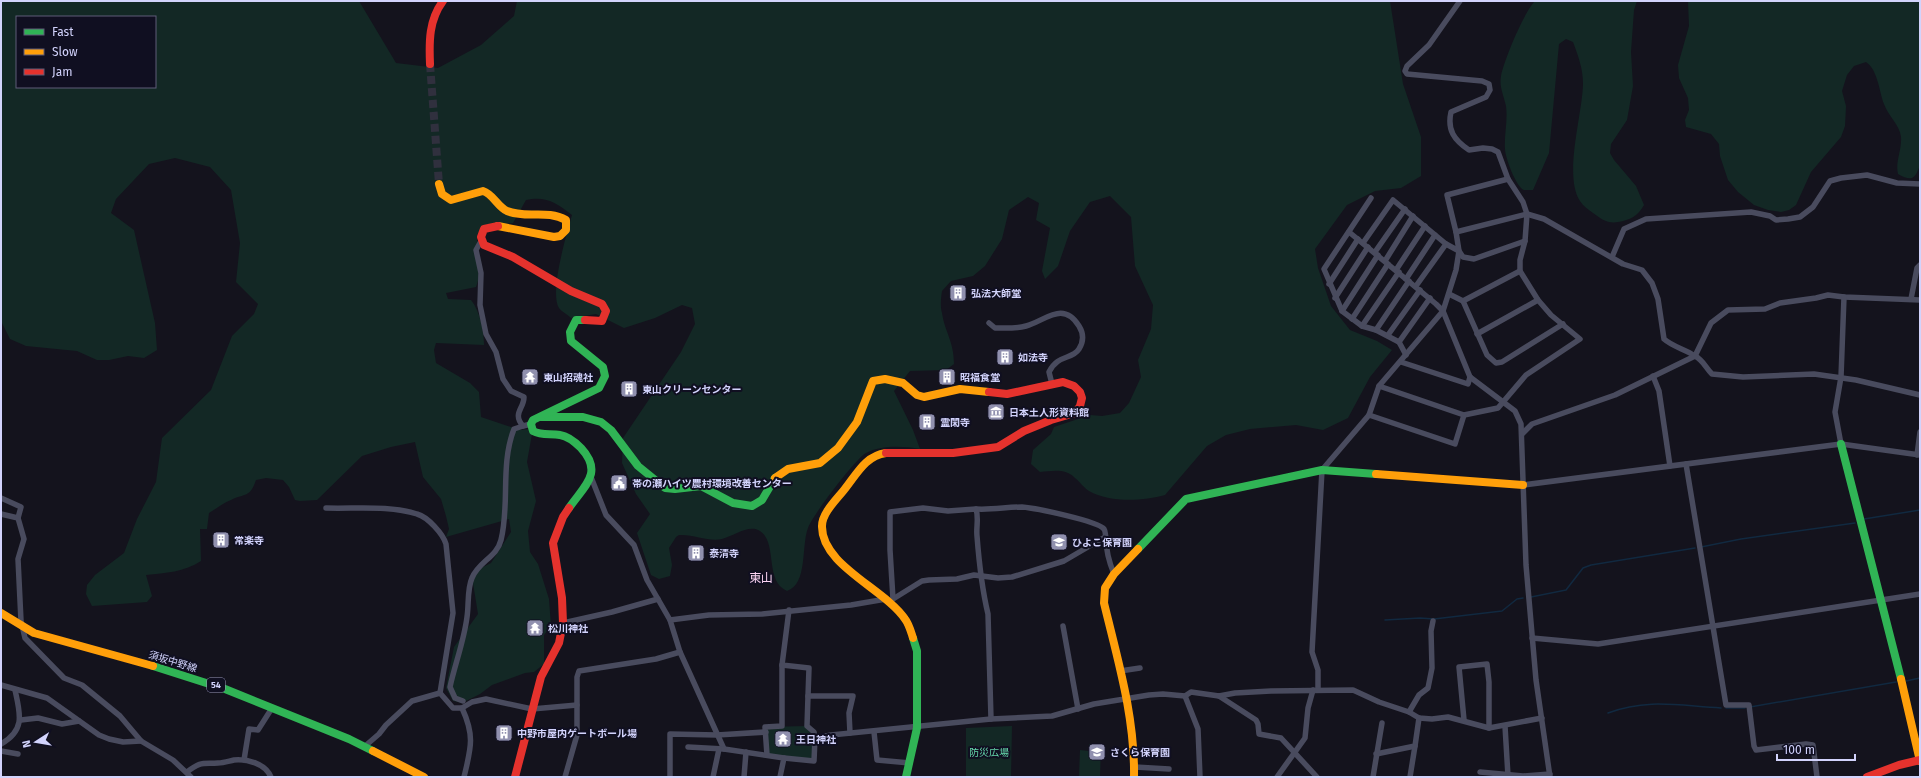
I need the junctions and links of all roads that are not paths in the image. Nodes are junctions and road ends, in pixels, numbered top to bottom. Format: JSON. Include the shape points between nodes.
{"nodes":[{"id":1,"x":443,"y":1,"type":"edge"},
{"id":2,"x":1460,"y":1,"type":"edge"},
{"id":3,"x":430,"y":64,"type":"tunnel mouth"},
{"id":4,"x":1508,"y":179,"type":"junction"},
{"id":5,"x":439,"y":184,"type":"tunnel mouth"},
{"id":6,"x":1920,"y":184,"type":"edge"},
{"id":7,"x":1371,"y":198,"type":"dead end"},
{"id":8,"x":1405,"y":209,"type":"junction"},
{"id":9,"x":1527,"y":214,"type":"junction"},
{"id":10,"x":1413,"y":216,"type":"junction"},
{"id":11,"x":1425,"y":226,"type":"junction"},
{"id":12,"x":1349,"y":232,"type":"junction"},
{"id":13,"x":1456,"y":232,"type":"junction"},
{"id":14,"x":1435,"y":235,"type":"junction"},
{"id":15,"x":1358,"y":239,"type":"junction"},
{"id":16,"x":481,"y":241,"type":"junction"},
{"id":17,"x":1525,"y":241,"type":"junction"},
{"id":18,"x":1446,"y":244,"type":"junction"},
{"id":19,"x":1365,"y":245,"type":"junction"},
{"id":20,"x":1459,"y":251,"type":"junction"},
{"id":21,"x":1376,"y":254,"type":"junction"},
{"id":22,"x":1612,"y":257,"type":"junction"},
{"id":23,"x":1387,"y":263,"type":"junction"},
{"id":24,"x":1920,"y":265,"type":"edge"},
{"id":25,"x":1397,"y":271,"type":"junction"},
{"id":26,"x":1520,"y":271,"type":"junction"},
{"id":27,"x":1407,"y":280,"type":"junction"},
{"id":28,"x":1329,"y":284,"type":"junction"},
{"id":29,"x":1418,"y":288,"type":"junction"},
{"id":30,"x":1449,"y":294,"type":"junction"},
{"id":31,"x":1844,"y":297,"type":"junction"},
{"id":32,"x":1335,"y":298,"type":"junction"},
{"id":33,"x":1430,"y":298,"type":"junction"},
{"id":34,"x":1911,"y":299,"type":"junction"},
{"id":35,"x":1538,"y":300,"type":"junction"},
{"id":36,"x":1920,"y":300,"type":"edge"},
{"id":37,"x":1463,"y":301,"type":"junction"},
{"id":38,"x":1342,"y":311,"type":"junction"},
{"id":39,"x":1442,"y":311,"type":"junction"},
{"id":40,"x":1352,"y":319,"type":"junction"},
{"id":41,"x":989,"y":323,"type":"dead end"},
{"id":42,"x":1562,"y":324,"type":"junction"},
{"id":43,"x":1362,"y":326,"type":"junction"},
{"id":44,"x":1376,"y":330,"type":"junction"},
{"id":45,"x":1477,"y":334,"type":"junction"},
{"id":46,"x":1388,"y":335,"type":"junction"},
{"id":47,"x":1399,"y":342,"type":"junction"},
{"id":48,"x":1406,"y":355,"type":"junction"},
{"id":49,"x":1695,"y":356,"type":"junction"},
{"id":50,"x":1402,"y":362,"type":"junction"},
{"id":51,"x":1653,"y":376,"type":"junction"},
{"id":52,"x":1470,"y":377,"type":"junction"},
{"id":53,"x":1841,"y":377,"type":"junction"},
{"id":54,"x":1052,"y":384,"type":"junction"},
{"id":55,"x":1379,"y":386,"type":"junction"},
{"id":56,"x":1920,"y":395,"type":"edge"},
{"id":57,"x":1504,"y":403,"type":"junction"},
{"id":58,"x":1369,"y":415,"type":"junction"},
{"id":59,"x":1464,"y":415,"type":"junction"},
{"id":60,"x":541,"y":417,"type":"junction"},
{"id":61,"x":527,"y":425,"type":"junction"},
{"id":62,"x":1920,"y":432,"type":"edge"},
{"id":63,"x":1522,"y":434,"type":"junction"},
{"id":64,"x":1841,"y":444,"type":"junction"},
{"id":65,"x":1918,"y":455,"type":"edge"},
{"id":66,"x":1686,"y":464,"type":"junction"},
{"id":67,"x":1670,"y":466,"type":"junction"},
{"id":68,"x":1322,"y":470,"type":"junction"},
{"id":69,"x":591,"y":477,"type":"junction"},
{"id":70,"x":1523,"y":485,"type":"junction"},
{"id":71,"x":1,"y":498,"type":"edge"},
{"id":72,"x":326,"y":508,"type":"dead end"},
{"id":73,"x":976,"y":509,"type":"junction"},
{"id":74,"x":1,"y":514,"type":"edge"},
{"id":75,"x":18,"y":518,"type":"junction"},
{"id":76,"x":1105,"y":538,"type":"junction"},
{"id":77,"x":1114,"y":574,"type":"junction"},
{"id":78,"x":982,"y":576,"type":"junction"},
{"id":79,"x":1920,"y":594,"type":"edge"},
{"id":80,"x":658,"y":599,"type":"junction"},
{"id":81,"x":890,"y":600,"type":"junction"},
{"id":82,"x":1881,"y":600,"type":"junction"},
{"id":83,"x":790,"y":610,"type":"junction"},
{"id":84,"x":1,"y":613,"type":"edge"},
{"id":85,"x":670,"y":620,"type":"junction"},
{"id":86,"x":1433,"y":621,"type":"dead end"},
{"id":87,"x":563,"y":623,"type":"junction"},
{"id":88,"x":22,"y":626,"type":"junction"},
{"id":89,"x":1063,"y":626,"type":"dead end"},
{"id":90,"x":1712,"y":626,"type":"junction"},
{"id":91,"x":1532,"y":638,"type":"junction"},
{"id":92,"x":680,"y":652,"type":"junction"},
{"id":93,"x":782,"y":665,"type":"junction"},
{"id":94,"x":1140,"y":668,"type":"dead end"},
{"id":95,"x":1120,"y":671,"type":"junction"},
{"id":96,"x":1,"y":684,"type":"edge"},
{"id":97,"x":15,"y":690,"type":"junction"},
{"id":98,"x":1315,"y":690,"type":"junction"},
{"id":99,"x":440,"y":693,"type":"junction"},
{"id":100,"x":808,"y":696,"type":"junction"},
{"id":101,"x":1185,"y":696,"type":"junction"},
{"id":102,"x":1220,"y":696,"type":"junction"},
{"id":103,"x":1127,"y":699,"type":"junction"},
{"id":104,"x":463,"y":701,"type":"dead end"},
{"id":105,"x":577,"y":705,"type":"junction"},
{"id":106,"x":272,"y":708,"type":"junction"},
{"id":107,"x":462,"y":708,"type":"junction"},
{"id":108,"x":532,"y":709,"type":"junction"},
{"id":109,"x":1078,"y":710,"type":"junction"},
{"id":110,"x":1409,"y":712,"type":"junction"},
{"id":111,"x":1419,"y":718,"type":"junction"},
{"id":112,"x":1542,"y":718,"type":"junction"},
{"id":113,"x":991,"y":719,"type":"junction"},
{"id":114,"x":20,"y":720,"type":"junction"},
{"id":115,"x":1464,"y":720,"type":"junction"},
{"id":116,"x":79,"y":721,"type":"junction"},
{"id":117,"x":1382,"y":723,"type":"dead end"},
{"id":118,"x":1505,"y":726,"type":"junction"},
{"id":119,"x":917,"y":728,"type":"junction"},
{"id":120,"x":1489,"y":728,"type":"junction"},
{"id":121,"x":766,"y":732,"type":"junction"},
{"id":122,"x":874,"y":732,"type":"junction"},
{"id":123,"x":850,"y":733,"type":"junction"},
{"id":124,"x":717,"y":734,"type":"junction"},
{"id":125,"x":815,"y":738,"type":"junction"},
{"id":126,"x":141,"y":741,"type":"junction"},
{"id":127,"x":1,"y":744,"type":"edge"},
{"id":128,"x":364,"y":746,"type":"junction"},
{"id":129,"x":1415,"y":746,"type":"junction"},
{"id":130,"x":688,"y":747,"type":"dead end"},
{"id":131,"x":722,"y":749,"type":"junction"},
{"id":132,"x":1,"y":751,"type":"edge"},
{"id":133,"x":1295,"y":751,"type":"junction"},
{"id":134,"x":746,"y":752,"type":"junction"},
{"id":135,"x":18,"y":754,"type":"dead end"},
{"id":136,"x":1376,"y":754,"type":"junction"},
{"id":137,"x":767,"y":755,"type":"junction"},
{"id":138,"x":784,"y":758,"type":"junction"},
{"id":139,"x":244,"y":760,"type":"junction"},
{"id":140,"x":1920,"y":760,"type":"edge"},
{"id":141,"x":910,"y":763,"type":"junction"},
{"id":142,"x":1135,"y":767,"type":"junction"},
{"id":143,"x":1169,"y":769,"type":"dead end"},
{"id":144,"x":187,"y":772,"type":"junction"},
{"id":145,"x":1480,"y":772,"type":"dead end"},
{"id":146,"x":1508,"y":776,"type":"junction"},
{"id":147,"x":1550,"y":776,"type":"edge"},
{"id":148,"x":191,"y":777,"type":"edge"},
{"id":149,"x":271,"y":777,"type":"edge"},
{"id":150,"x":424,"y":777,"type":"edge"},
{"id":151,"x":464,"y":777,"type":"edge"},
{"id":152,"x":515,"y":777,"type":"edge"},
{"id":153,"x":565,"y":777,"type":"edge"},
{"id":154,"x":670,"y":777,"type":"edge"},
{"id":155,"x":714,"y":777,"type":"edge"},
{"id":156,"x":744,"y":777,"type":"edge"},
{"id":157,"x":780,"y":777,"type":"edge"},
{"id":158,"x":906,"y":777,"type":"edge"},
{"id":159,"x":1134,"y":777,"type":"edge"},
{"id":160,"x":1200,"y":777,"type":"edge"},
{"id":161,"x":1277,"y":777,"type":"edge"},
{"id":162,"x":1317,"y":777,"type":"edge"},
{"id":163,"x":1373,"y":777,"type":"edge"},
{"id":164,"x":1410,"y":777,"type":"edge"},
{"id":165,"x":1817,"y":777,"type":"edge"},
{"id":166,"x":1867,"y":777,"type":"edge"}],
"edges":[{"from":1,"to":3,"type":"street","via":[[434,17],[428,38]]},
{"from":2,"to":4,"type":"street","via":[[1428,45],[1405,71],[1407,74],[1482,81],[1489,84],[1490,90],[1486,96],[1451,112],[1448,123],[1459,143],[1468,150],[1483,148],[1498,152]]},
{"from":4,"to":9,"type":"street","via":[[1524,202]]},
{"from":4,"to":13,"type":"street","via":[[1447,195]]},
{"from":5,"to":16,"type":"street","via":[[442,194],[451,200],[483,191],[508,211],[548,212],[566,220],[566,230],[560,236],[497,226],[484,229]]},
{"from":6,"to":22,"type":"street","via":[[1897,183],[1867,176],[1841,178],[1830,181],[1813,207],[1800,216],[1788,219],[1776,220],[1751,212],[1646,219],[1624,229]]},
{"from":7,"to":12,"type":"street"},
{"from":8,"to":10,"type":"street"},
{"from":8,"to":19,"type":"street","via":[[1393,200]]},
{"from":8,"to":21,"type":"street"},
{"from":9,"to":13,"type":"street"},
{"from":9,"to":17,"type":"street"},
{"from":9,"to":22,"type":"street","via":[[1544,219]]},
{"from":10,"to":11,"type":"street"},
{"from":10,"to":23,"type":"street"},
{"from":11,"to":14,"type":"street"},
{"from":11,"to":25,"type":"street"},
{"from":12,"to":15,"type":"street"},
{"from":12,"to":28,"type":"street","via":[[1324,269]]},
{"from":13,"to":20,"type":"street"},
{"from":14,"to":18,"type":"street"},
{"from":14,"to":27,"type":"street"},
{"from":15,"to":19,"type":"street"},
{"from":15,"to":28,"type":"street"},
{"from":16,"to":60,"type":"street","via":[[484,245],[513,257],[571,291],[602,304],[606,311],[602,321],[576,320],[570,333],[572,342],[581,352],[599,361],[603,366],[606,375],[604,380],[599,388]]},
{"from":16,"to":61,"type":"street","via":[[476,250],[481,273],[480,305],[486,334],[496,352],[503,379],[511,390],[524,397],[518,416]]},
{"from":17,"to":20,"type":"street","via":[[1474,259],[1463,257]]},
{"from":17,"to":26,"type":"street"},
{"from":18,"to":20,"type":"street"},
{"from":18,"to":29,"type":"street"},
{"from":19,"to":21,"type":"street"},
{"from":19,"to":32,"type":"street"},
{"from":20,"to":30,"type":"street"},
{"from":21,"to":23,"type":"street"},
{"from":21,"to":38,"type":"street"},
{"from":22,"to":49,"type":"street","via":[[1623,264],[1642,270],[1652,283],[1658,299],[1664,339]]},
{"from":23,"to":25,"type":"street"},
{"from":23,"to":40,"type":"street"},
{"from":24,"to":34,"type":"street","via":[[1917,268]]},
{"from":25,"to":27,"type":"street"},
{"from":25,"to":43,"type":"street"},
{"from":26,"to":35,"type":"street"},
{"from":26,"to":37,"type":"street"},
{"from":27,"to":29,"type":"street"},
{"from":27,"to":44,"type":"street"},
{"from":28,"to":32,"type":"street"},
{"from":29,"to":33,"type":"street"},
{"from":29,"to":46,"type":"street"},
{"from":30,"to":37,"type":"street"},
{"from":30,"to":39,"type":"street"},
{"from":31,"to":34,"type":"street"},
{"from":31,"to":49,"type":"street","via":[[1828,295],[1780,303],[1765,309],[1728,310],[1711,323]]},
{"from":31,"to":53,"type":"street"},
{"from":32,"to":38,"type":"street"},
{"from":33,"to":39,"type":"street"},
{"from":33,"to":47,"type":"street"},
{"from":34,"to":36,"type":"street"},
{"from":35,"to":42,"type":"street"},
{"from":35,"to":45,"type":"street"},
{"from":37,"to":45,"type":"street"},
{"from":38,"to":40,"type":"street"},
{"from":39,"to":48,"type":"street"},
{"from":39,"to":52,"type":"street"},
{"from":40,"to":43,"type":"street"},
{"from":41,"to":54,"type":"street","via":[[995,328],[1026,326],[1056,313],[1074,319],[1083,332],[1084,339],[1076,353],[1054,363],[1049,372]]},
{"from":42,"to":45,"type":"street","via":[[1502,362],[1496,363],[1487,354]]},
{"from":42,"to":57,"type":"street","via":[[1580,339],[1526,375]]},
{"from":43,"to":44,"type":"street"},
{"from":44,"to":46,"type":"street"},
{"from":46,"to":47,"type":"street"},
{"from":47,"to":48,"type":"street"},
{"from":48,"to":50,"type":"street"},
{"from":49,"to":51,"type":"street"},
{"from":49,"to":53,"type":"street","via":[[1712,374],[1743,377],[1814,374]]},
{"from":50,"to":52,"type":"street","via":[[1468,384]]},
{"from":50,"to":55,"type":"street"},
{"from":51,"to":63,"type":"street","via":[[1615,395],[1532,424]]},
{"from":51,"to":67,"type":"street","via":[[1659,391]]},
{"from":52,"to":57,"type":"street"},
{"from":53,"to":56,"type":"street"},
{"from":53,"to":64,"type":"street","via":[[1835,412]]},
{"from":54,"to":60,"type":"street","via":[[1007,394],[960,389],[924,397],[903,383],[885,379],[873,381],[865,393],[860,415],[851,432],[834,451],[819,463],[780,473],[771,484],[767,496],[753,506],[745,507],[700,486],[673,489],[660,487],[643,472],[608,426],[596,419]]},
{"from":54,"to":81,"type":"street","via":[[1063,382],[1074,386],[1080,392],[1082,398],[1075,413],[1024,431],[998,447],[953,453],[879,454],[868,459],[830,508],[822,525],[826,545],[836,558]]},
{"from":55,"to":58,"type":"street"},
{"from":55,"to":59,"type":"street"},
{"from":57,"to":59,"type":"street","via":[[1498,408]]},
{"from":57,"to":63,"type":"street","via":[[1515,411],[1522,424]]},
{"from":58,"to":59,"type":"street","via":[[1456,444]]},
{"from":58,"to":68,"type":"street"},
{"from":60,"to":61,"type":"street"},
{"from":61,"to":69,"type":"street","via":[[539,434],[561,435],[576,443],[589,457]]},
{"from":61,"to":104,"type":"street","via":[[514,429],[509,442],[505,466],[504,524],[499,548],[478,569],[470,583],[466,622],[450,687],[455,698]]},
{"from":62,"to":65,"type":"street"},
{"from":63,"to":70,"type":"street"},
{"from":64,"to":65,"type":"street"},
{"from":64,"to":66,"type":"street"},
{"from":64,"to":82,"type":"street"},
{"from":66,"to":67,"type":"street"},
{"from":66,"to":90,"type":"street"},
{"from":67,"to":70,"type":"street"},
{"from":68,"to":70,"type":"street"},
{"from":68,"to":77,"type":"street","via":[[1186,499]]},
{"from":68,"to":98,"type":"street","via":[[1312,645],[1318,670]]},
{"from":69,"to":80,"type":"street","via":[[606,515],[634,545],[647,580]]},
{"from":69,"to":87,"type":"street","via":[[563,517],[553,543],[562,598]]},
{"from":70,"to":91,"type":"street"},
{"from":71,"to":75,"type":"street","via":[[20,507]]},
{"from":72,"to":99,"type":"street","via":[[357,510],[367,507],[419,514],[443,534],[453,612]]},
{"from":73,"to":76,"type":"street","via":[[1022,507],[1060,513],[1097,524],[1103,528]]},
{"from":73,"to":78,"type":"street"},
{"from":73,"to":81,"type":"street","via":[[923,508],[890,512]]},
{"from":74,"to":75,"type":"street"},
{"from":75,"to":88,"type":"street","via":[[24,539],[18,559]]},
{"from":76,"to":77,"type":"street"},
{"from":76,"to":78,"type":"street","via":[[1060,562],[1012,577]]},
{"from":77,"to":95,"type":"street","via":[[1105,588],[1104,603]]},
{"from":78,"to":81,"type":"street","via":[[922,581]]},
{"from":78,"to":113,"type":"street","via":[[988,614]]},
{"from":79,"to":82,"type":"street"},
{"from":80,"to":85,"type":"street"},
{"from":80,"to":87,"type":"street"},
{"from":81,"to":83,"type":"street"},
{"from":81,"to":119,"type":"street","via":[[905,619],[917,651]]},
{"from":82,"to":90,"type":"street"},
{"from":82,"to":140,"type":"street"},
{"from":83,"to":85,"type":"street"},
{"from":83,"to":93,"type":"street"},
{"from":84,"to":88,"type":"street","name":"須坂中野線","number":"54"},
{"from":85,"to":92,"type":"street"},
{"from":86,"to":110,"type":"street","via":[[1432,668],[1428,688],[1419,695]]},
{"from":87,"to":108,"type":"street","via":[[559,643],[541,677]]},
{"from":88,"to":106,"type":"street","name":"須坂中野線","number":"54","via":[[34,632],[180,673]]},
{"from":88,"to":126,"type":"street","via":[[25,638],[64,678],[82,685],[120,716]]},
{"from":89,"to":109,"type":"street"},
{"from":90,"to":91,"type":"street","via":[[1598,644]]},
{"from":90,"to":165,"type":"street","via":[[1726,705],[1749,705],[1756,750],[1813,745]]},
{"from":91,"to":112,"type":"street"},
{"from":92,"to":105,"type":"street","via":[[656,659],[579,671],[576,677]]},
{"from":92,"to":124,"type":"street"},
{"from":93,"to":100,"type":"street","via":[[809,668]]},
{"from":93,"to":121,"type":"street","via":[[782,726],[765,727]]},
{"from":94,"to":95,"type":"street"},
{"from":95,"to":103,"type":"street"},
{"from":96,"to":97,"type":"street"},
{"from":97,"to":114,"type":"street"},
{"from":97,"to":116,"type":"street","via":[[47,698]]},
{"from":98,"to":102,"type":"street"},
{"from":98,"to":110,"type":"street","via":[[1353,690],[1378,702]]},
{"from":98,"to":133,"type":"street","via":[[1308,708],[1305,738]]},
{"from":99,"to":107,"type":"street","via":[[453,708]]},
{"from":99,"to":128,"type":"street","via":[[412,701]]},
{"from":100,"to":123,"type":"street","via":[[853,696],[849,713]]},
{"from":100,"to":125,"type":"street","via":[[807,726],[814,732]]},
{"from":101,"to":102,"type":"street","via":[[1191,692]]},
{"from":101,"to":103,"type":"street","via":[[1163,694]]},
{"from":101,"to":160,"type":"street","via":[[1198,729]]},
{"from":102,"to":133,"type":"street","via":[[1256,720],[1259,734],[1281,738]]},
{"from":103,"to":109,"type":"street","via":[[1094,704]]},
{"from":103,"to":142,"type":"street"},
{"from":105,"to":108,"type":"street"},
{"from":105,"to":153,"type":"street","via":[[577,735]]},
{"from":106,"to":128,"type":"street","name":"須坂中野線","number":"54"},
{"from":106,"to":139,"type":"street","via":[[258,730],[249,729]]},
{"from":107,"to":108,"type":"street","via":[[472,702],[486,699]]},
{"from":107,"to":151,"type":"street","via":[[471,733]]},
{"from":108,"to":152,"type":"street"},
{"from":109,"to":113,"type":"street","via":[[1052,716]]},
{"from":110,"to":111,"type":"street"},
{"from":111,"to":115,"type":"street","via":[[1448,716]]},
{"from":111,"to":129,"type":"street"},
{"from":112,"to":118,"type":"street"},
{"from":112,"to":147,"type":"street"},
{"from":113,"to":119,"type":"street"},
{"from":114,"to":116,"type":"street","via":[[38,718],[62,724]]},
{"from":114,"to":127,"type":"street","via":[[16,732]]},
{"from":115,"to":120,"type":"street"},
{"from":115,"to":120,"type":"street","via":[[1460,667],[1487,664]]},
{"from":116,"to":126,"type":"street","via":[[109,739],[123,742]]},
{"from":117,"to":136,"type":"street"},
{"from":118,"to":120,"type":"street"},
{"from":118,"to":146,"type":"street"},
{"from":119,"to":122,"type":"street"},
{"from":119,"to":141,"type":"street"},
{"from":121,"to":124,"type":"street"},
{"from":121,"to":137,"type":"street"},
{"from":122,"to":123,"type":"street"},
{"from":122,"to":141,"type":"street","via":[[877,760]]},
{"from":123,"to":125,"type":"street"},
{"from":124,"to":131,"type":"street"},
{"from":124,"to":154,"type":"street","via":[[670,734]]},
{"from":125,"to":138,"type":"street","via":[[814,761]]},
{"from":126,"to":144,"type":"street","via":[[173,760]]},
{"from":128,"to":150,"type":"street","name":"須坂中野線","number":"54"},
{"from":129,"to":136,"type":"street"},
{"from":129,"to":164,"type":"street"},
{"from":130,"to":131,"type":"street"},
{"from":131,"to":134,"type":"street"},
{"from":131,"to":155,"type":"street"},
{"from":132,"to":135,"type":"street"},
{"from":133,"to":161,"type":"street"},
{"from":133,"to":162,"type":"street"},
{"from":134,"to":137,"type":"street"},
{"from":134,"to":156,"type":"street"},
{"from":136,"to":163,"type":"street"},
{"from":137,"to":138,"type":"street"},
{"from":138,"to":157,"type":"street"},
{"from":139,"to":144,"type":"street","via":[[217,764],[203,763]]},
{"from":139,"to":149,"type":"street","via":[[260,765]]},
{"from":140,"to":166,"type":"street"},
{"from":141,"to":158,"type":"street"},
{"from":142,"to":143,"type":"street"},
{"from":142,"to":159,"type":"street"},
{"from":144,"to":148,"type":"street"},
{"from":145,"to":146,"type":"street"},
{"from":146,"to":147,"type":"street"}]}
